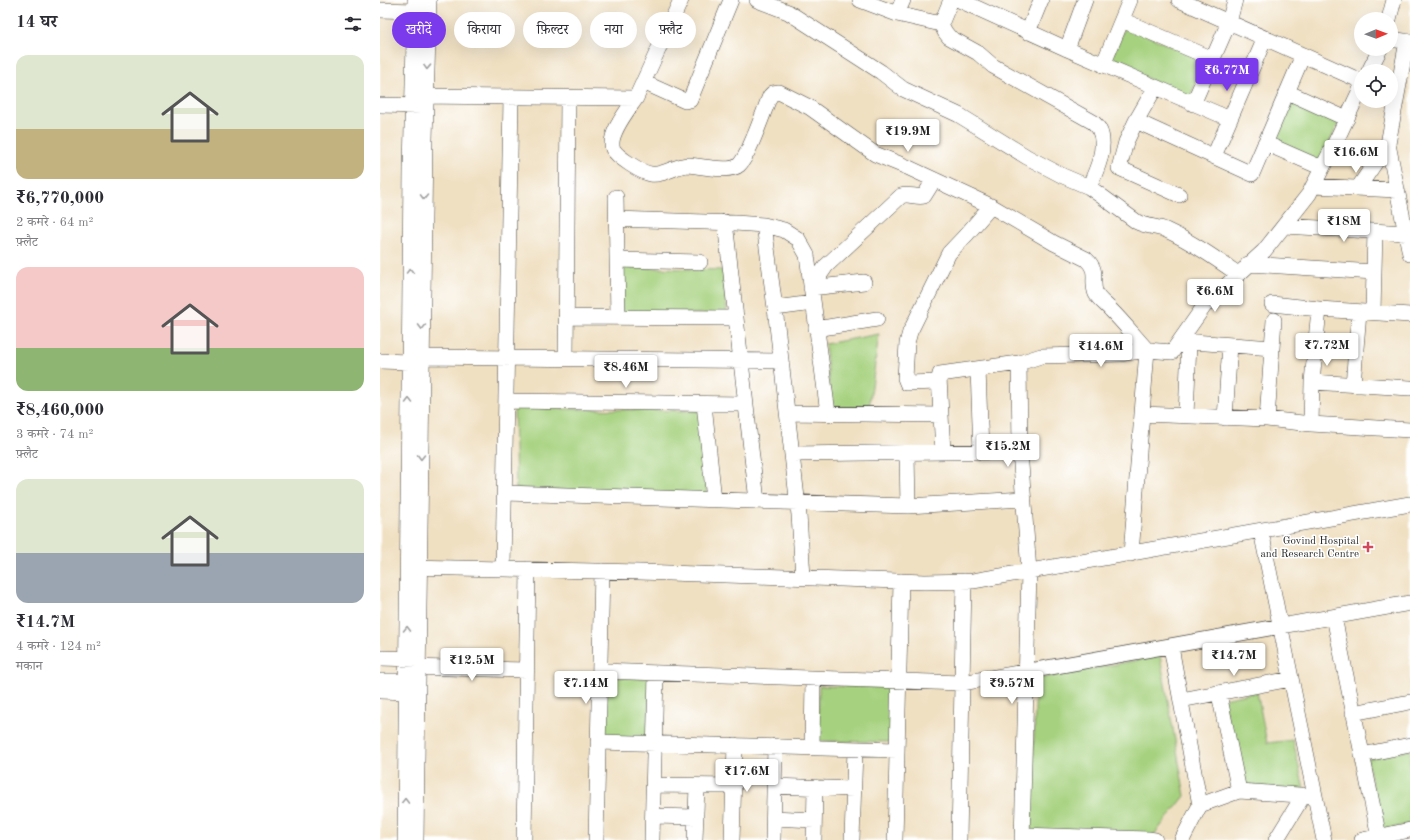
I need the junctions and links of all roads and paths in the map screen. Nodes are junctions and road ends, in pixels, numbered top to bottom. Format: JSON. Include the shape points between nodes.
{"nodes":[{"id":1,"x":429,"y":0,"type":"edge"},
{"id":2,"x":681,"y":0,"type":"edge"},
{"id":3,"x":731,"y":0,"type":"edge"},
{"id":4,"x":757,"y":0,"type":"edge"},
{"id":5,"x":861,"y":0,"type":"edge"},
{"id":6,"x":903,"y":0,"type":"edge"},
{"id":7,"x":951,"y":0,"type":"edge"},
{"id":8,"x":959,"y":0,"type":"edge"},
{"id":9,"x":1042,"y":0,"type":"edge"},
{"id":10,"x":1086,"y":0,"type":"edge"},
{"id":11,"x":1130,"y":0,"type":"edge"},
{"id":12,"x":1179,"y":0,"type":"edge"},
{"id":13,"x":1235,"y":0,"type":"edge"},
{"id":14,"x":1394,"y":0,"type":"edge"},
{"id":15,"x":415,"y":6,"type":"edge"},
{"id":16,"x":380,"y":10,"type":"edge"},
{"id":17,"x":1391,"y":12,"type":"edge"},
{"id":18,"x":897,"y":14,"type":"junction"},
{"id":19,"x":1122,"y":20,"type":"junction"},
{"id":20,"x":1229,"y":22,"type":"junction"},
{"id":21,"x":941,"y":24,"type":"junction"},
{"id":22,"x":1028,"y":32,"type":"junction"},
{"id":23,"x":1265,"y":38,"type":"junction"},
{"id":24,"x":1398,"y":40,"type":"edge"},
{"id":25,"x":1408,"y":41,"type":"edge"},
{"id":26,"x":1067,"y":49,"type":"junction"},
{"id":27,"x":1303,"y":55,"type":"junction"},
{"id":28,"x":1213,"y":59,"type":"junction"},
{"id":29,"x":1103,"y":65,"type":"junction"},
{"id":30,"x":1354,"y":78,"type":"edge"},
{"id":31,"x":1398,"y":80,"type":"edge"},
{"id":32,"x":643,"y":82,"type":"junction"},
{"id":33,"x":1156,"y":88,"type":"junction"},
{"id":34,"x":1287,"y":92,"type":"junction"},
{"id":35,"x":511,"y":97,"type":"junction"},
{"id":36,"x":568,"y":98,"type":"junction"},
{"id":37,"x":636,"y":98,"type":"junction"},
{"id":38,"x":419,"y":101,"type":"junction"},
{"id":39,"x":1193,"y":104,"type":"junction"},
{"id":40,"x":1354,"y":104,"type":"edge"},
{"id":41,"x":380,"y":105,"type":"edge"},
{"id":42,"x":1392,"y":108,"type":"edge"},
{"id":43,"x":1230,"y":119,"type":"junction"},
{"id":44,"x":1347,"y":119,"type":"junction"},
{"id":45,"x":1136,"y":121,"type":"junction"},
{"id":46,"x":1265,"y":142,"type":"junction"},
{"id":47,"x":1388,"y":144,"type":"junction"},
{"id":48,"x":1214,"y":156,"type":"junction"},
{"id":49,"x":1322,"y":168,"type":"junction"},
{"id":50,"x":934,"y":180,"type":"junction"},
{"id":51,"x":1313,"y":186,"type":"junction"},
{"id":52,"x":1088,"y":187,"type":"junction"},
{"id":53,"x":1358,"y":188,"type":"junction"},
{"id":54,"x":1398,"y":190,"type":"junction"},
{"id":55,"x":1180,"y":195,"type":"dead end"},
{"id":56,"x":616,"y":197,"type":"dead end"},
{"id":57,"x":991,"y":206,"type":"junction"},
{"id":58,"x":616,"y":219,"type":"junction"},
{"id":59,"x":725,"y":222,"type":"junction"},
{"id":60,"x":764,"y":225,"type":"junction"},
{"id":61,"x":1284,"y":226,"type":"junction"},
{"id":62,"x":1374,"y":231,"type":"junction"},
{"id":63,"x":1406,"y":234,"type":"junction"},
{"id":64,"x":1410,"y":254,"type":"edge"},
{"id":65,"x":617,"y":260,"type":"junction"},
{"id":66,"x":700,"y":262,"type":"dead end"},
{"id":67,"x":1243,"y":269,"type":"junction"},
{"id":68,"x":1374,"y":272,"type":"junction"},
{"id":69,"x":864,"y":282,"type":"dead end"},
{"id":70,"x":812,"y":296,"type":"junction"},
{"id":71,"x":1272,"y":304,"type":"dead end"},
{"id":72,"x":775,"y":308,"type":"junction"},
{"id":73,"x":1319,"y":309,"type":"junction"},
{"id":74,"x":1366,"y":312,"type":"junction"},
{"id":75,"x":1410,"y":315,"type":"edge"},
{"id":76,"x":566,"y":317,"type":"junction"},
{"id":77,"x":618,"y":317,"type":"junction"},
{"id":78,"x":736,"y":318,"type":"junction"},
{"id":79,"x":877,"y":319,"type":"dead end"},
{"id":80,"x":1274,"y":320,"type":"dead end"},
{"id":81,"x":816,"y":329,"type":"junction"},
{"id":82,"x":1185,"y":341,"type":"junction"},
{"id":83,"x":1230,"y":345,"type":"junction"},
{"id":84,"x":1272,"y":348,"type":"junction"},
{"id":85,"x":1147,"y":350,"type":"junction"},
{"id":86,"x":507,"y":358,"type":"junction"},
{"id":87,"x":566,"y":359,"type":"junction"},
{"id":88,"x":415,"y":360,"type":"junction"},
{"id":89,"x":740,"y":360,"type":"junction"},
{"id":90,"x":380,"y":361,"type":"edge"},
{"id":91,"x":781,"y":361,"type":"junction"},
{"id":92,"x":1019,"y":364,"type":"junction"},
{"id":93,"x":978,"y":369,"type":"junction"},
{"id":94,"x":939,"y":382,"type":"junction"},
{"id":95,"x":1312,"y":382,"type":"junction"},
{"id":96,"x":1353,"y":385,"type":"junction"},
{"id":97,"x":1410,"y":388,"type":"edge"},
{"id":98,"x":506,"y":401,"type":"junction"},
{"id":99,"x":704,"y":404,"type":"junction"},
{"id":100,"x":745,"y":404,"type":"junction"},
{"id":101,"x":787,"y":413,"type":"junction"},
{"id":102,"x":828,"y":413,"type":"junction"},
{"id":103,"x":1142,"y":414,"type":"junction"},
{"id":104,"x":941,"y":415,"type":"junction"},
{"id":105,"x":1186,"y":416,"type":"junction"},
{"id":106,"x":1225,"y":418,"type":"junction"},
{"id":107,"x":1267,"y":419,"type":"junction"},
{"id":108,"x":1311,"y":424,"type":"junction"},
{"id":109,"x":1410,"y":430,"type":"edge"},
{"id":110,"x":981,"y":451,"type":"junction"},
{"id":111,"x":1020,"y":451,"type":"junction"},
{"id":112,"x":907,"y":452,"type":"junction"},
{"id":113,"x":943,"y":452,"type":"junction"},
{"id":114,"x":792,"y":454,"type":"junction"},
{"id":115,"x":505,"y":493,"type":"junction"},
{"id":116,"x":1024,"y":499,"type":"junction"},
{"id":117,"x":714,"y":500,"type":"junction"},
{"id":118,"x":757,"y":501,"type":"junction"},
{"id":119,"x":798,"y":503,"type":"junction"},
{"id":120,"x":1410,"y":504,"type":"edge"},
{"id":121,"x":908,"y":506,"type":"junction"},
{"id":122,"x":1261,"y":531,"type":"junction"},
{"id":123,"x":1131,"y":554,"type":"junction"},
{"id":124,"x":414,"y":567,"type":"junction"},
{"id":125,"x":503,"y":569,"type":"junction"},
{"id":126,"x":528,"y":569,"type":"junction"},
{"id":127,"x":602,"y":571,"type":"junction"},
{"id":128,"x":1028,"y":571,"type":"junction"},
{"id":129,"x":803,"y":577,"type":"junction"},
{"id":130,"x":901,"y":581,"type":"junction"},
{"id":131,"x":964,"y":581,"type":"junction"},
{"id":132,"x":1410,"y":603,"type":"edge"},
{"id":133,"x":1334,"y":617,"type":"junction"},
{"id":134,"x":1281,"y":626,"type":"junction"},
{"id":135,"x":1171,"y":647,"type":"junction"},
{"id":136,"x":380,"y":658,"type":"edge"},
{"id":137,"x":527,"y":670,"type":"junction"},
{"id":138,"x":600,"y":672,"type":"junction"},
{"id":139,"x":1026,"y":672,"type":"junction"},
{"id":140,"x":412,"y":673,"type":"junction"},
{"id":141,"x":656,"y":673,"type":"junction"},
{"id":142,"x":813,"y":679,"type":"junction"},
{"id":143,"x":1291,"y":679,"type":"junction"},
{"id":144,"x":380,"y":680,"type":"edge"},
{"id":145,"x":899,"y":682,"type":"junction"},
{"id":146,"x":962,"y":684,"type":"junction"},
{"id":147,"x":380,"y":691,"type":"edge"},
{"id":148,"x":1220,"y":694,"type":"junction"},
{"id":149,"x":1181,"y":700,"type":"junction"},
{"id":150,"x":1410,"y":702,"type":"edge"},
{"id":151,"x":1353,"y":713,"type":"junction"},
{"id":152,"x":598,"y":742,"type":"junction"},
{"id":153,"x":655,"y":744,"type":"junction"},
{"id":154,"x":1410,"y":745,"type":"edge"},
{"id":155,"x":735,"y":746,"type":"junction"},
{"id":156,"x":775,"y":746,"type":"junction"},
{"id":157,"x":812,"y":747,"type":"junction"},
{"id":158,"x":855,"y":748,"type":"junction"},
{"id":159,"x":897,"y":750,"type":"junction"},
{"id":160,"x":1362,"y":755,"type":"junction"},
{"id":161,"x":654,"y":785,"type":"junction"},
{"id":162,"x":697,"y":786,"type":"junction"},
{"id":163,"x":734,"y":786,"type":"junction"},
{"id":164,"x":774,"y":786,"type":"junction"},
{"id":165,"x":815,"y":787,"type":"junction"},
{"id":166,"x":853,"y":789,"type":"junction"},
{"id":167,"x":1239,"y":791,"type":"junction"},
{"id":168,"x":1309,"y":796,"type":"junction"},
{"id":169,"x":1200,"y":805,"type":"junction"},
{"id":170,"x":653,"y":816,"type":"junction"},
{"id":171,"x":696,"y":817,"type":"junction"},
{"id":172,"x":773,"y":818,"type":"junction"},
{"id":173,"x":814,"y":820,"type":"junction"},
{"id":174,"x":1410,"y":830,"type":"edge"},
{"id":175,"x":1379,"y":836,"type":"junction"},
{"id":176,"x":1022,"y":837,"type":"edge"},
{"id":177,"x":1074,"y":838,"type":"edge"},
{"id":178,"x":405,"y":840,"type":"edge"},
{"id":179,"x":416,"y":840,"type":"edge"},
{"id":180,"x":524,"y":840,"type":"edge"},
{"id":181,"x":596,"y":840,"type":"edge"},
{"id":182,"x":652,"y":840,"type":"edge"},
{"id":183,"x":695,"y":840,"type":"edge"},
{"id":184,"x":732,"y":840,"type":"edge"},
{"id":185,"x":773,"y":840,"type":"edge"},
{"id":186,"x":814,"y":840,"type":"edge"},
{"id":187,"x":852,"y":840,"type":"edge"},
{"id":188,"x":895,"y":840,"type":"edge"},
{"id":189,"x":959,"y":840,"type":"edge"},
{"id":190,"x":1150,"y":840,"type":"edge"},
{"id":191,"x":1182,"y":840,"type":"edge"},
{"id":192,"x":1276,"y":840,"type":"edge"},
{"id":193,"x":1324,"y":840,"type":"edge"},
{"id":194,"x":1362,"y":840,"type":"edge"}],
"edges":[{"from":1,"to":38,"type":"street","one_way":true},
{"from":2,"to":32,"type":"street"},
{"from":3,"to":32,"type":"street","via":[[690,100],[685,101]]},
{"from":4,"to":52,"type":"street","via":[[788,12],[903,89],[959,115],[1027,157]]},
{"from":5,"to":18,"type":"street"},
{"from":6,"to":18,"type":"street"},
{"from":7,"to":21,"type":"street"},
{"from":8,"to":22,"type":"street"},
{"from":9,"to":22,"type":"street"},
{"from":10,"to":26,"type":"street"},
{"from":11,"to":19,"type":"street"},
{"from":12,"to":20,"type":"street"},
{"from":13,"to":20,"type":"street"},
{"from":14,"to":17,"type":"street"},
{"from":15,"to":16,"type":"street"},
{"from":15,"to":38,"type":"street"},
{"from":18,"to":21,"type":"street"},
{"from":19,"to":28,"type":"street"},
{"from":19,"to":29,"type":"street"},
{"from":20,"to":23,"type":"street"},
{"from":20,"to":28,"type":"street"},
{"from":21,"to":52,"type":"street","via":[[949,37],[993,66],[1093,122],[1099,129],[1101,152]]},
{"from":22,"to":26,"type":"street"},
{"from":23,"to":27,"type":"street"},
{"from":23,"to":43,"type":"street"},
{"from":24,"to":25,"type":"street"},
{"from":25,"to":31,"type":"street"},
{"from":26,"to":29,"type":"street"},
{"from":27,"to":30,"type":"street"},
{"from":27,"to":34,"type":"street"},
{"from":28,"to":39,"type":"street"},
{"from":29,"to":33,"type":"street"},
{"from":32,"to":37,"type":"street"},
{"from":33,"to":39,"type":"street"},
{"from":33,"to":45,"type":"street"},
{"from":34,"to":44,"type":"street"},
{"from":34,"to":46,"type":"street"},
{"from":35,"to":36,"type":"street"},
{"from":35,"to":38,"type":"street"},
{"from":35,"to":86,"type":"street"},
{"from":36,"to":37,"type":"street"},
{"from":36,"to":76,"type":"street"},
{"from":37,"to":50,"type":"street","via":[[616,128],[612,148],[617,155],[648,174],[655,175],[689,165],[724,168],[739,166],[748,152],[770,96],[779,92],[809,107],[875,154]]},
{"from":38,"to":41,"type":"street"},
{"from":38,"to":88,"type":"street"},
{"from":39,"to":43,"type":"street"},
{"from":40,"to":44,"type":"street"},
{"from":42,"to":47,"type":"street"},
{"from":43,"to":48,"type":"street"},
{"from":44,"to":49,"type":"street"},
{"from":45,"to":48,"type":"street"},
{"from":45,"to":55,"type":"street","via":[[1126,142],[1119,168]]},
{"from":46,"to":48,"type":"street","via":[[1252,174]]},
{"from":46,"to":49,"type":"street"},
{"from":47,"to":53,"type":"street"},
{"from":47,"to":54,"type":"street"},
{"from":49,"to":51,"type":"street"},
{"from":50,"to":57,"type":"street"},
{"from":50,"to":70,"type":"street","via":[[924,196],[901,196],[826,266]]},
{"from":51,"to":53,"type":"street"},
{"from":51,"to":61,"type":"street"},
{"from":52,"to":67,"type":"street","via":[[1141,225],[1165,230],[1212,256]]},
{"from":53,"to":54,"type":"street"},
{"from":54,"to":63,"type":"street"},
{"from":56,"to":58,"type":"street"},
{"from":57,"to":85,"type":"street","via":[[1090,262],[1095,274],[1096,294]]},
{"from":57,"to":94,"type":"street","via":[[949,253],[908,338],[905,378],[907,382]]},
{"from":58,"to":59,"type":"street"},
{"from":58,"to":65,"type":"street"},
{"from":59,"to":60,"type":"street"},
{"from":59,"to":78,"type":"street"},
{"from":60,"to":70,"type":"street","via":[[784,230],[798,239],[807,255]]},
{"from":60,"to":72,"type":"street"},
{"from":61,"to":62,"type":"street"},
{"from":61,"to":67,"type":"street","via":[[1264,251]]},
{"from":62,"to":63,"type":"street"},
{"from":62,"to":68,"type":"street"},
{"from":63,"to":64,"type":"street"},
{"from":65,"to":66,"type":"street"},
{"from":65,"to":77,"type":"street"},
{"from":67,"to":68,"type":"street"},
{"from":67,"to":82,"type":"street","via":[[1205,304]]},
{"from":68,"to":74,"type":"street"},
{"from":69,"to":70,"type":"street"},
{"from":70,"to":72,"type":"street"},
{"from":70,"to":81,"type":"street"},
{"from":71,"to":73,"type":"street"},
{"from":72,"to":91,"type":"street"},
{"from":73,"to":74,"type":"street"},
{"from":73,"to":95,"type":"street"},
{"from":74,"to":75,"type":"street"},
{"from":74,"to":96,"type":"street"},
{"from":76,"to":77,"type":"street"},
{"from":76,"to":87,"type":"street"},
{"from":77,"to":78,"type":"street"},
{"from":78,"to":89,"type":"street"},
{"from":79,"to":81,"type":"street"},
{"from":80,"to":84,"type":"street"},
{"from":81,"to":102,"type":"street"},
{"from":82,"to":83,"type":"street"},
{"from":82,"to":85,"type":"street","via":[[1172,352]]},
{"from":82,"to":105,"type":"street"},
{"from":83,"to":84,"type":"street"},
{"from":83,"to":106,"type":"street"},
{"from":84,"to":107,"type":"street"},
{"from":85,"to":92,"type":"street","via":[[1120,354],[1041,356]]},
{"from":85,"to":103,"type":"street"},
{"from":86,"to":87,"type":"street"},
{"from":86,"to":88,"type":"street"},
{"from":86,"to":98,"type":"street"},
{"from":87,"to":89,"type":"street"},
{"from":88,"to":90,"type":"street"},
{"from":88,"to":124,"type":"street"},
{"from":89,"to":91,"type":"street"},
{"from":89,"to":100,"type":"street"},
{"from":91,"to":101,"type":"street"},
{"from":92,"to":93,"type":"street"},
{"from":92,"to":111,"type":"street"},
{"from":93,"to":94,"type":"street","via":[[940,374]]},
{"from":93,"to":110,"type":"street"},
{"from":94,"to":104,"type":"street"},
{"from":95,"to":96,"type":"street"},
{"from":95,"to":108,"type":"street"},
{"from":96,"to":97,"type":"street"},
{"from":98,"to":99,"type":"street"},
{"from":98,"to":115,"type":"street"},
{"from":99,"to":100,"type":"street"},
{"from":99,"to":117,"type":"street"},
{"from":100,"to":118,"type":"street"},
{"from":101,"to":102,"type":"street"},
{"from":101,"to":114,"type":"street"},
{"from":102,"to":104,"type":"street"},
{"from":103,"to":105,"type":"street"},
{"from":103,"to":123,"type":"street"},
{"from":104,"to":113,"type":"street"},
{"from":105,"to":106,"type":"street"},
{"from":106,"to":107,"type":"street"},
{"from":107,"to":108,"type":"street"},
{"from":108,"to":109,"type":"street"},
{"from":110,"to":111,"type":"street"},
{"from":110,"to":113,"type":"street"},
{"from":111,"to":116,"type":"street"},
{"from":112,"to":113,"type":"street"},
{"from":112,"to":114,"type":"street"},
{"from":112,"to":121,"type":"street"},
{"from":114,"to":119,"type":"street"},
{"from":115,"to":117,"type":"street"},
{"from":115,"to":125,"type":"street"},
{"from":116,"to":121,"type":"street"},
{"from":116,"to":128,"type":"street"},
{"from":117,"to":118,"type":"street"},
{"from":118,"to":119,"type":"street"},
{"from":119,"to":121,"type":"street"},
{"from":119,"to":129,"type":"street"},
{"from":120,"to":122,"type":"street"},
{"from":122,"to":123,"type":"street"},
{"from":122,"to":134,"type":"street"},
{"from":123,"to":128,"type":"street"},
{"from":124,"to":125,"type":"street"},
{"from":124,"to":140,"type":"street"},
{"from":125,"to":126,"type":"street"},
{"from":126,"to":127,"type":"street"},
{"from":126,"to":137,"type":"street"},
{"from":127,"to":129,"type":"street"},
{"from":127,"to":138,"type":"street"},
{"from":128,"to":131,"type":"street"},
{"from":128,"to":139,"type":"street"},
{"from":129,"to":130,"type":"street"},
{"from":130,"to":131,"type":"street"},
{"from":130,"to":145,"type":"street"},
{"from":131,"to":146,"type":"street"},
{"from":132,"to":133,"type":"street"},
{"from":133,"to":134,"type":"street"},
{"from":133,"to":151,"type":"street"},
{"from":134,"to":135,"type":"street"},
{"from":134,"to":143,"type":"street"},
{"from":135,"to":139,"type":"street"},
{"from":135,"to":149,"type":"street"},
{"from":136,"to":140,"type":"street"},
{"from":137,"to":140,"type":"street"},
{"from":137,"to":180,"type":"street"},
{"from":138,"to":141,"type":"street"},
{"from":138,"to":152,"type":"street"},
{"from":139,"to":146,"type":"street"},
{"from":139,"to":176,"type":"street"},
{"from":140,"to":144,"type":"street"},
{"from":140,"to":147,"type":"street"},
{"from":178,"to":140,"type":"street","one_way":true},
{"from":140,"to":179,"type":"street"},
{"from":141,"to":142,"type":"street"},
{"from":141,"to":153,"type":"street"},
{"from":142,"to":145,"type":"street"},
{"from":142,"to":157,"type":"street"},
{"from":143,"to":148,"type":"street"},
{"from":143,"to":168,"type":"street"},
{"from":145,"to":146,"type":"street"},
{"from":145,"to":159,"type":"street"},
{"from":146,"to":189,"type":"street"},
{"from":148,"to":149,"type":"street"},
{"from":148,"to":167,"type":"street"},
{"from":149,"to":169,"type":"street"},
{"from":150,"to":151,"type":"street"},
{"from":151,"to":160,"type":"street"},
{"from":152,"to":153,"type":"street"},
{"from":152,"to":181,"type":"street"},
{"from":153,"to":155,"type":"street"},
{"from":153,"to":161,"type":"street"},
{"from":154,"to":160,"type":"street"},
{"from":155,"to":156,"type":"street"},
{"from":155,"to":163,"type":"street"},
{"from":156,"to":157,"type":"street"},
{"from":156,"to":164,"type":"street"},
{"from":157,"to":158,"type":"street"},
{"from":158,"to":159,"type":"street"},
{"from":158,"to":166,"type":"street"},
{"from":159,"to":188,"type":"street"},
{"from":160,"to":175,"type":"street"},
{"from":161,"to":162,"type":"street"},
{"from":161,"to":170,"type":"street"},
{"from":162,"to":163,"type":"street"},
{"from":162,"to":171,"type":"street"},
{"from":163,"to":184,"type":"street"},
{"from":164,"to":165,"type":"street"},
{"from":164,"to":172,"type":"street"},
{"from":165,"to":166,"type":"street"},
{"from":165,"to":173,"type":"street"},
{"from":166,"to":187,"type":"street"},
{"from":167,"to":168,"type":"street"},
{"from":167,"to":169,"type":"street"},
{"from":168,"to":192,"type":"street"},
{"from":168,"to":193,"type":"street"},
{"from":169,"to":191,"type":"street"},
{"from":170,"to":171,"type":"street"},
{"from":170,"to":182,"type":"street"},
{"from":171,"to":183,"type":"street"},
{"from":172,"to":173,"type":"street"},
{"from":172,"to":185,"type":"street"},
{"from":173,"to":186,"type":"street"},
{"from":174,"to":175,"type":"street"},
{"from":175,"to":194,"type":"street"},
{"from":176,"to":177,"type":"street"},
{"from":177,"to":190,"type":"street"}]}
